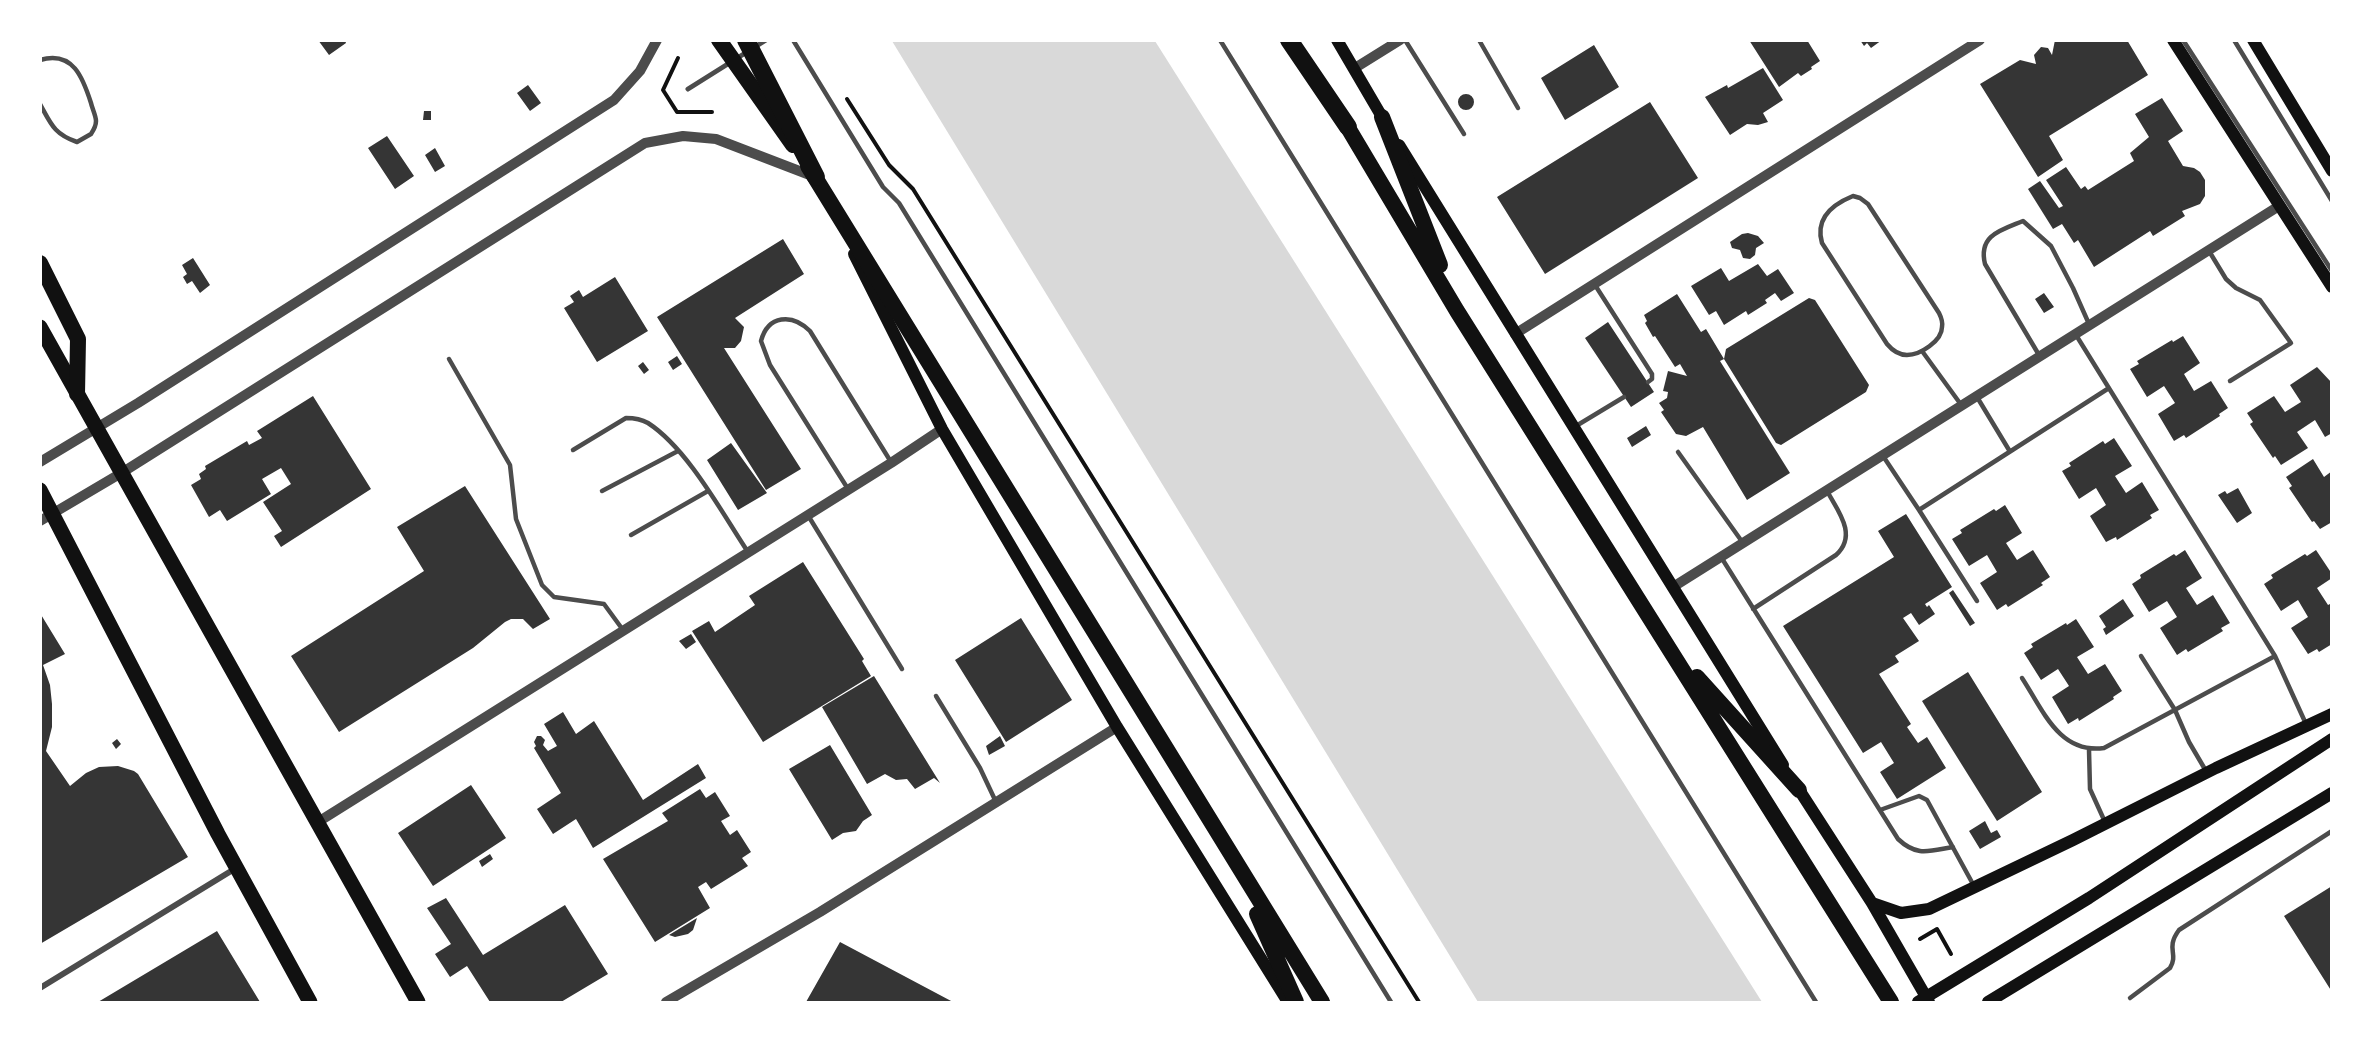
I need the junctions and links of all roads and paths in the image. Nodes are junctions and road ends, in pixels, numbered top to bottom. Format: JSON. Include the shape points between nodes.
{"nodes":[{"id":1,"x":657,"y":40,"type":"edge"},
{"id":2,"x":719,"y":40,"type":"edge"},
{"id":3,"x":746,"y":40,"type":"edge"},
{"id":4,"x":766,"y":40,"type":"edge"},
{"id":5,"x":793,"y":40,"type":"edge"},
{"id":6,"x":1220,"y":40,"type":"edge"},
{"id":7,"x":1289,"y":40,"type":"edge"},
{"id":8,"x":1297,"y":40,"type":"edge"},
{"id":9,"x":1337,"y":40,"type":"edge"},
{"id":10,"x":1400,"y":40,"type":"edge"},
{"id":11,"x":1405,"y":40,"type":"edge"},
{"id":12,"x":1479,"y":40,"type":"edge"},
{"id":13,"x":1980,"y":40,"type":"edge"},
{"id":14,"x":2173,"y":40,"type":"edge"},
{"id":15,"x":2183,"y":40,"type":"edge"},
{"id":16,"x":2234,"y":40,"type":"edge"},
{"id":17,"x":2253,"y":40,"type":"edge"},
{"id":18,"x":678,"y":58,"type":"dead end"},
{"id":19,"x":40,"y":60,"type":"edge"},
{"id":20,"x":1355,"y":68,"type":"junction"},
{"id":21,"x":688,"y":89,"type":"dead end"},
{"id":22,"x":847,"y":98,"type":"dead end"},
{"id":23,"x":40,"y":104,"type":"edge"},
{"id":24,"x":1518,"y":108,"type":"dead end"},
{"id":25,"x":712,"y":112,"type":"dead end"},
{"id":26,"x":1382,"y":117,"type":"junction"},
{"id":27,"x":1348,"y":127,"type":"junction"},
{"id":28,"x":1464,"y":134,"type":"dead end"},
{"id":29,"x":2331,"y":171,"type":"edge"},
{"id":30,"x":816,"y":177,"type":"junction"},
{"id":31,"x":2331,"y":201,"type":"edge"},
{"id":32,"x":2279,"y":206,"type":"junction"},
{"id":33,"x":2209,"y":251,"type":"junction"},
{"id":34,"x":40,"y":263,"type":"edge"},
{"id":35,"x":2331,"y":271,"type":"edge"},
{"id":36,"x":1594,"y":285,"type":"junction"},
{"id":37,"x":2331,"y":287,"type":"edge"},
{"id":38,"x":1457,"y":311,"type":"junction"},
{"id":39,"x":2090,"y":326,"type":"junction"},
{"id":40,"x":40,"y":327,"type":"edge"},
{"id":41,"x":1515,"y":334,"type":"junction"},
{"id":42,"x":2076,"y":335,"type":"junction"},
{"id":43,"x":1922,"y":351,"type":"junction"},
{"id":44,"x":2041,"y":357,"type":"junction"},
{"id":45,"x":449,"y":359,"type":"dead end"},
{"id":46,"x":2230,"y":381,"type":"dead end"},
{"id":47,"x":1648,"y":382,"type":"dead end"},
{"id":48,"x":2109,"y":388,"type":"junction"},
{"id":49,"x":77,"y":394,"type":"junction"},
{"id":50,"x":1624,"y":397,"type":"dead end"},
{"id":51,"x":1977,"y":397,"type":"junction"},
{"id":52,"x":1962,"y":406,"type":"junction"},
{"id":53,"x":98,"y":428,"type":"junction"},
{"id":54,"x":1574,"y":428,"type":"junction"},
{"id":55,"x":942,"y":429,"type":"junction"},
{"id":56,"x":573,"y":450,"type":"dead end"},
{"id":57,"x":2009,"y":450,"type":"junction"},
{"id":58,"x":678,"y":451,"type":"junction"},
{"id":59,"x":1678,"y":452,"type":"dead end"},
{"id":60,"x":1883,"y":456,"type":"junction"},
{"id":61,"x":40,"y":462,"type":"edge"},
{"id":62,"x":891,"y":463,"type":"junction"},
{"id":63,"x":123,"y":472,"type":"junction"},
{"id":64,"x":848,"y":489,"type":"junction"},
{"id":65,"x":40,"y":490,"type":"edge"},
{"id":66,"x":1827,"y":490,"type":"junction"},
{"id":67,"x":602,"y":491,"type":"dead end"},
{"id":68,"x":708,"y":491,"type":"junction"},
{"id":69,"x":1918,"y":510,"type":"junction"},
{"id":70,"x":807,"y":514,"type":"junction"},
{"id":71,"x":46,"y":517,"type":"edge"},
{"id":72,"x":631,"y":535,"type":"dead end"},
{"id":73,"x":1743,"y":543,"type":"junction"},
{"id":74,"x":748,"y":552,"type":"junction"},
{"id":75,"x":1721,"y":557,"type":"junction"},
{"id":76,"x":1673,"y":587,"type":"junction"},
{"id":77,"x":1977,"y":601,"type":"dead end"},
{"id":78,"x":1753,"y":609,"type":"junction"},
{"id":79,"x":623,"y":630,"type":"junction"},
{"id":80,"x":1668,"y":646,"type":"junction"},
{"id":81,"x":2141,"y":656,"type":"dead end"},
{"id":82,"x":2275,"y":656,"type":"junction"},
{"id":83,"x":902,"y":669,"type":"dead end"},
{"id":84,"x":2022,"y":678,"type":"dead end"},
{"id":85,"x":936,"y":696,"type":"dead end"},
{"id":86,"x":2175,"y":710,"type":"junction"},
{"id":87,"x":2331,"y":714,"type":"edge"},
{"id":88,"x":2306,"y":724,"type":"junction"},
{"id":89,"x":1118,"y":727,"type":"junction"},
{"id":90,"x":2331,"y":740,"type":"edge"},
{"id":91,"x":2089,"y":750,"type":"junction"},
{"id":92,"x":2207,"y":772,"type":"junction"},
{"id":93,"x":1799,"y":790,"type":"junction"},
{"id":94,"x":2331,"y":793,"type":"edge"},
{"id":95,"x":996,"y":802,"type":"junction"},
{"id":96,"x":1880,"y":810,"type":"junction"},
{"id":97,"x":318,"y":822,"type":"junction"},
{"id":98,"x":2105,"y":824,"type":"junction"},
{"id":99,"x":2331,"y":831,"type":"edge"},
{"id":100,"x":1953,"y":847,"type":"junction"},
{"id":101,"x":1232,"y":858,"type":"junction"},
{"id":102,"x":236,"y":868,"type":"junction"},
{"id":103,"x":1975,"y":888,"type":"junction"},
{"id":104,"x":1872,"y":903,"type":"junction"},
{"id":105,"x":1920,"y":939,"type":"dead end"},
{"id":106,"x":1951,"y":954,"type":"dead end"},
{"id":107,"x":40,"y":988,"type":"edge"},
{"id":108,"x":2130,"y":998,"type":"dead end"},
{"id":109,"x":1992,"y":999,"type":"edge"},
{"id":110,"x":310,"y":1002,"type":"edge"},
{"id":111,"x":418,"y":1002,"type":"edge"},
{"id":112,"x":666,"y":1002,"type":"edge"},
{"id":113,"x":1288,"y":1002,"type":"edge"},
{"id":114,"x":1296,"y":1002,"type":"edge"},
{"id":115,"x":1322,"y":1002,"type":"edge"},
{"id":116,"x":1391,"y":1002,"type":"edge"},
{"id":117,"x":1419,"y":1002,"type":"edge"},
{"id":118,"x":1816,"y":1002,"type":"edge"},
{"id":119,"x":1891,"y":1002,"type":"edge"},
{"id":120,"x":1918,"y":1002,"type":"edge"},
{"id":121,"x":1929,"y":1002,"type":"edge"}],
"edges":[{"from":1,"to":53,"type":"street","via":[[630,85],[614,100]]},
{"from":2,"to":30,"type":"highway"},
{"from":3,"to":30,"type":"highway"},
{"from":4,"to":21,"type":"street"},
{"from":5,"to":116,"type":"lane","via":[[883,187],[899,203]]},
{"from":6,"to":118,"type":"lane"},
{"from":7,"to":27,"type":"highway"},
{"from":8,"to":27,"type":"highway"},
{"from":9,"to":20,"type":"main road"},
{"from":10,"to":20,"type":"street"},
{"from":11,"to":28,"type":"lane"},
{"from":12,"to":24,"type":"lane"},
{"from":13,"to":36,"type":"street"},
{"from":14,"to":32,"type":"main road"},
{"from":15,"to":35,"type":"lane"},
{"from":16,"to":31,"type":"lane"},
{"from":17,"to":29,"type":"main road"},
{"from":18,"to":25,"type":"path","via":[[663,90],[677,112]]},
{"from":19,"to":23,"type":"lane","via":[[62,59],[73,65],[84,80],[96,122],[91,134],[77,142],[65,138],[54,130]]},
{"from":20,"to":26,"type":"main road"},
{"from":22,"to":117,"type":"path","via":[[889,165],[914,189]]},
{"from":26,"to":38,"type":"highway"},
{"from":26,"to":41,"type":"main road"},
{"from":27,"to":38,"type":"highway"},
{"from":30,"to":55,"type":"main road"},
{"from":30,"to":63,"type":"street","via":[[716,139],[683,136],[645,143]]},
{"from":30,"to":101,"type":"highway"},
{"from":32,"to":33,"type":"street"},
{"from":32,"to":37,"type":"main road"},
{"from":33,"to":39,"type":"street"},
{"from":33,"to":46,"type":"lane","via":[[2226,279],[2260,300],[2291,343]]},
{"from":34,"to":49,"type":"highway","via":[[78,339]]},
{"from":36,"to":41,"type":"street"},
{"from":36,"to":47,"type":"lane","via":[[1652,374]]},
{"from":38,"to":80,"type":"highway"},
{"from":39,"to":42,"type":"street"},
{"from":39,"to":44,"type":"lane","via":[[2051,246],[2022,221],[1993,234],[1982,254],[1985,264]]},
{"from":40,"to":49,"type":"main road"},
{"from":41,"to":54,"type":"main road"},
{"from":42,"to":44,"type":"street"},
{"from":42,"to":48,"type":"lane"},
{"from":43,"to":43,"type":"lane","via":[[1941,334],[1939,313],[1868,204],[1853,196],[1842,200],[1821,220],[1822,243],[1893,351],[1909,355]]},
{"from":43,"to":52,"type":"lane"},
{"from":44,"to":51,"type":"street"},
{"from":45,"to":79,"type":"lane","via":[[510,465],[516,519],[542,585],[554,597],[604,604]]},
{"from":48,"to":57,"type":"lane"},
{"from":48,"to":82,"type":"lane"},
{"from":49,"to":53,"type":"main road"},
{"from":50,"to":54,"type":"lane"},
{"from":51,"to":52,"type":"street"},
{"from":51,"to":57,"type":"lane"},
{"from":52,"to":60,"type":"street"},
{"from":53,"to":61,"type":"street"},
{"from":53,"to":63,"type":"main road"},
{"from":54,"to":76,"type":"main road"},
{"from":55,"to":62,"type":"street"},
{"from":55,"to":89,"type":"main road"},
{"from":56,"to":58,"type":"lane","via":[[626,418],[646,422]]},
{"from":57,"to":69,"type":"lane"},
{"from":58,"to":67,"type":"lane"},
{"from":58,"to":68,"type":"lane"},
{"from":59,"to":73,"type":"lane"},
{"from":60,"to":66,"type":"street"},
{"from":60,"to":69,"type":"lane"},
{"from":62,"to":64,"type":"street"},
{"from":62,"to":64,"type":"lane","via":[[810,331],[801,322],[780,320],[766,329],[760,341],[770,365]]},
{"from":63,"to":71,"type":"street"},
{"from":63,"to":97,"type":"main road"},
{"from":64,"to":70,"type":"street"},
{"from":65,"to":71,"type":"main road"},
{"from":66,"to":73,"type":"street"},
{"from":66,"to":78,"type":"lane","via":[[1846,526],[1845,544],[1836,555]]},
{"from":68,"to":72,"type":"lane"},
{"from":68,"to":74,"type":"lane"},
{"from":69,"to":77,"type":"lane"},
{"from":70,"to":74,"type":"street"},
{"from":70,"to":83,"type":"lane"},
{"from":71,"to":102,"type":"main road"},
{"from":73,"to":75,"type":"street"},
{"from":74,"to":79,"type":"street"},
{"from":75,"to":76,"type":"street"},
{"from":75,"to":78,"type":"lane"},
{"from":76,"to":93,"type":"main road"},
{"from":78,"to":96,"type":"lane"},
{"from":79,"to":97,"type":"street"},
{"from":80,"to":93,"type":"highway"},
{"from":80,"to":119,"type":"highway"},
{"from":81,"to":86,"type":"lane"},
{"from":82,"to":86,"type":"lane"},
{"from":82,"to":88,"type":"lane"},
{"from":84,"to":91,"type":"lane","via":[[2065,739]]},
{"from":85,"to":95,"type":"lane"},
{"from":86,"to":91,"type":"lane","via":[[2104,748]]},
{"from":86,"to":92,"type":"lane"},
{"from":87,"to":88,"type":"main road"},
{"from":88,"to":92,"type":"main road"},
{"from":89,"to":95,"type":"street"},
{"from":89,"to":113,"type":"main road"},
{"from":90,"to":120,"type":"main road","via":[[2089,898]]},
{"from":91,"to":98,"type":"lane","via":[[2090,789]]},
{"from":92,"to":98,"type":"main road"},
{"from":93,"to":104,"type":"main road"},
{"from":94,"to":109,"type":"main road"},
{"from":95,"to":112,"type":"street"},
{"from":96,"to":100,"type":"lane","via":[[1898,839],[1912,850]]},
{"from":96,"to":100,"type":"lane","via":[[1923,797]]},
{"from":97,"to":111,"type":"main road"},
{"from":98,"to":103,"type":"main road"},
{"from":99,"to":108,"type":"lane","via":[[2180,930],[2171,943],[2174,963]]},
{"from":100,"to":103,"type":"lane"},
{"from":101,"to":114,"type":"highway"},
{"from":101,"to":115,"type":"highway"},
{"from":102,"to":107,"type":"street"},
{"from":102,"to":110,"type":"main road"},
{"from":103,"to":104,"type":"main road","via":[[1929,909],[1907,913]]},
{"from":104,"to":121,"type":"main road"},
{"from":105,"to":106,"type":"path","via":[[1937,929]]}]}
